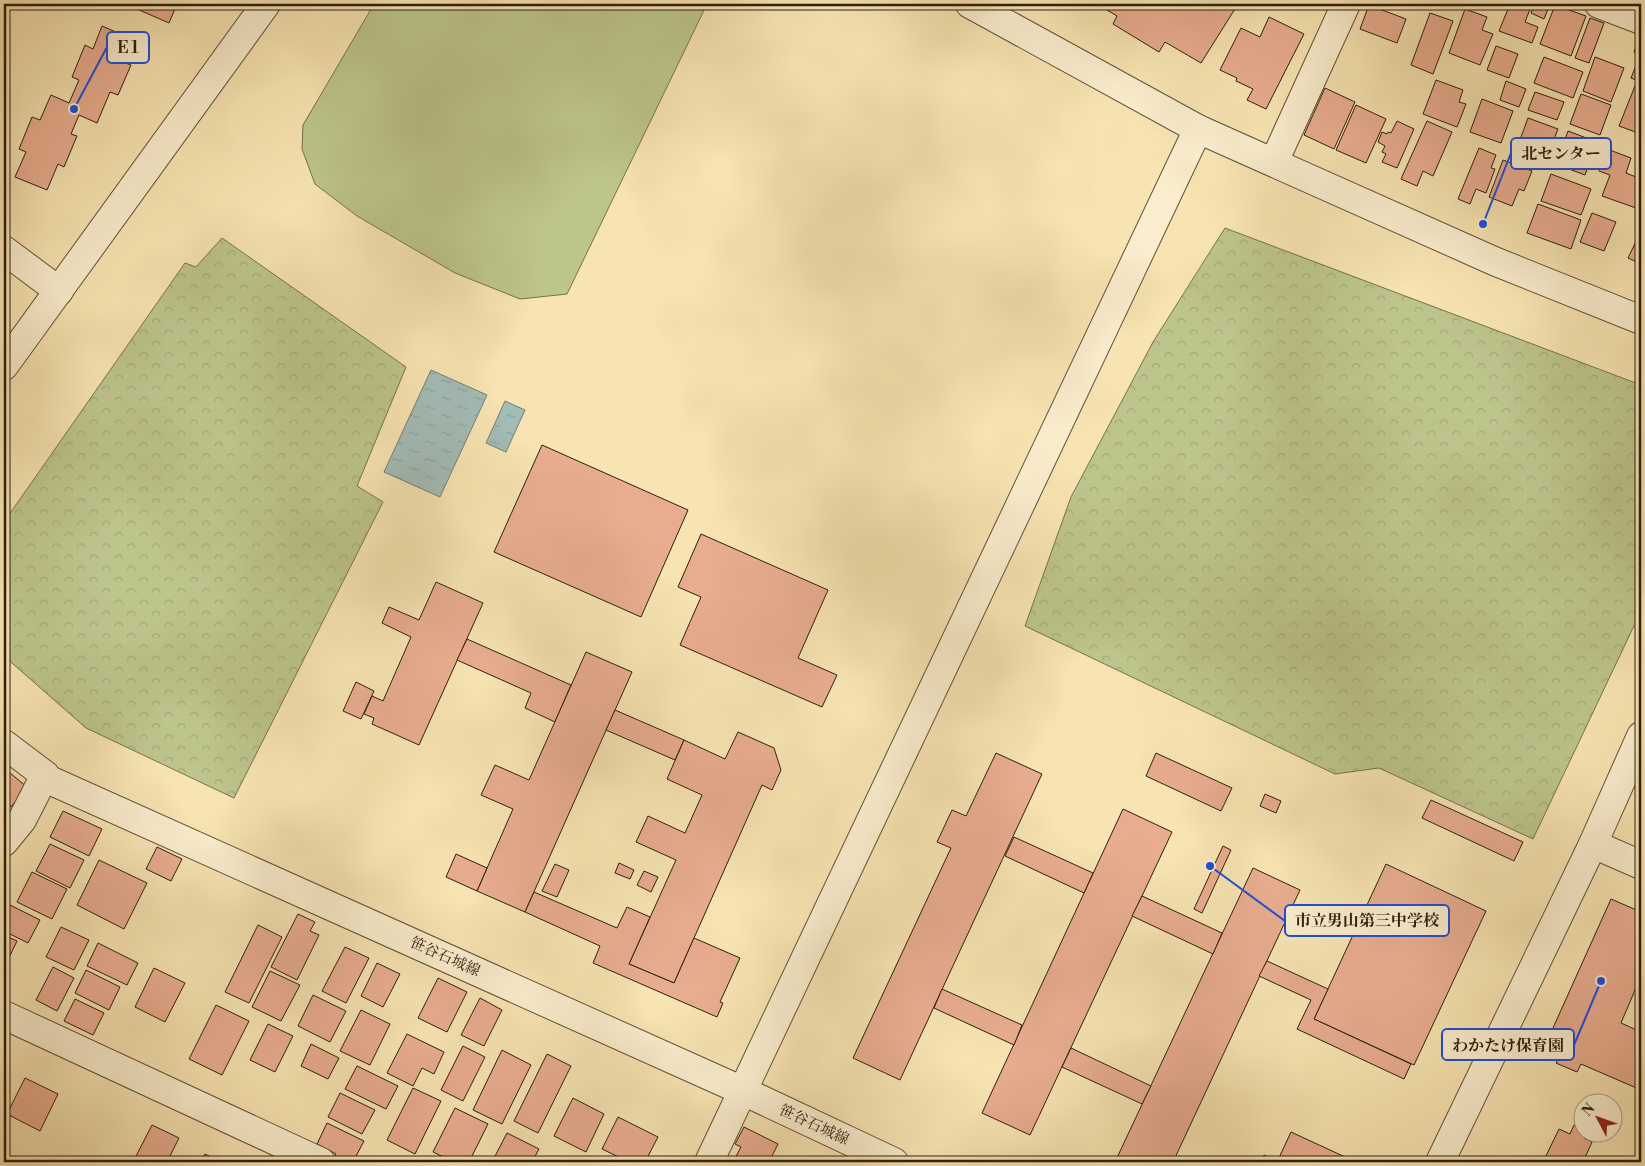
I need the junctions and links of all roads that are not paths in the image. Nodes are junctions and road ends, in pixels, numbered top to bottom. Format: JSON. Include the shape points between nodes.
{"nodes":[{"id":1,"x":266,"y":4,"type":"edge"},
{"id":2,"x":970,"y":4,"type":"edge"},
{"id":3,"x":1346,"y":4,"type":"edge"},
{"id":4,"x":1599,"y":4,"type":"edge"},
{"id":5,"x":1641,"y":20,"type":"edge"},
{"id":6,"x":1198,"y":129,"type":"junction"},
{"id":7,"x":1274,"y":162,"type":"junction"},
{"id":8,"x":4,"y":250,"type":"edge"},
{"id":9,"x":59,"y":291,"type":"junction"},
{"id":10,"x":1641,"y":320,"type":"edge"},
{"id":11,"x":4,"y":366,"type":"edge"},
{"id":12,"x":1641,"y":736,"type":"edge"},
{"id":13,"x":4,"y":744,"type":"edge"},
{"id":14,"x":45,"y":775,"type":"junction"},
{"id":15,"x":4,"y":842,"type":"edge"},
{"id":16,"x":1593,"y":844,"type":"junction"},
{"id":17,"x":1641,"y":865,"type":"edge"},
{"id":18,"x":4,"y":1015,"type":"edge"},
{"id":19,"x":742,"y":1091,"type":"junction"},
{"id":20,"x":321,"y":1162,"type":"edge"},
{"id":21,"x":709,"y":1162,"type":"edge"},
{"id":22,"x":894,"y":1162,"type":"edge"},
{"id":23,"x":1440,"y":1162,"type":"edge"}],
"edges":[{"from":1,"to":9,"type":"street"},
{"from":2,"to":6,"type":"street"},
{"from":3,"to":7,"type":"street"},
{"from":4,"to":5,"type":"street"},
{"from":6,"to":7,"type":"street"},
{"from":6,"to":19,"type":"street"},
{"from":7,"to":10,"type":"street","via":[[1494,261]]},
{"from":8,"to":9,"type":"street"},
{"from":9,"to":11,"type":"street"},
{"from":12,"to":16,"type":"street"},
{"from":13,"to":14,"type":"street","name":"笹谷石城線"},
{"from":14,"to":15,"type":"street","via":[[22,820]]},
{"from":14,"to":19,"type":"street","name":"笹谷石城線","via":[[44,778]]},
{"from":16,"to":17,"type":"street"},
{"from":16,"to":23,"type":"street"},
{"from":18,"to":20,"type":"street"},
{"from":19,"to":21,"type":"street"},
{"from":19,"to":22,"type":"street","name":"笹谷石城線"}]}
